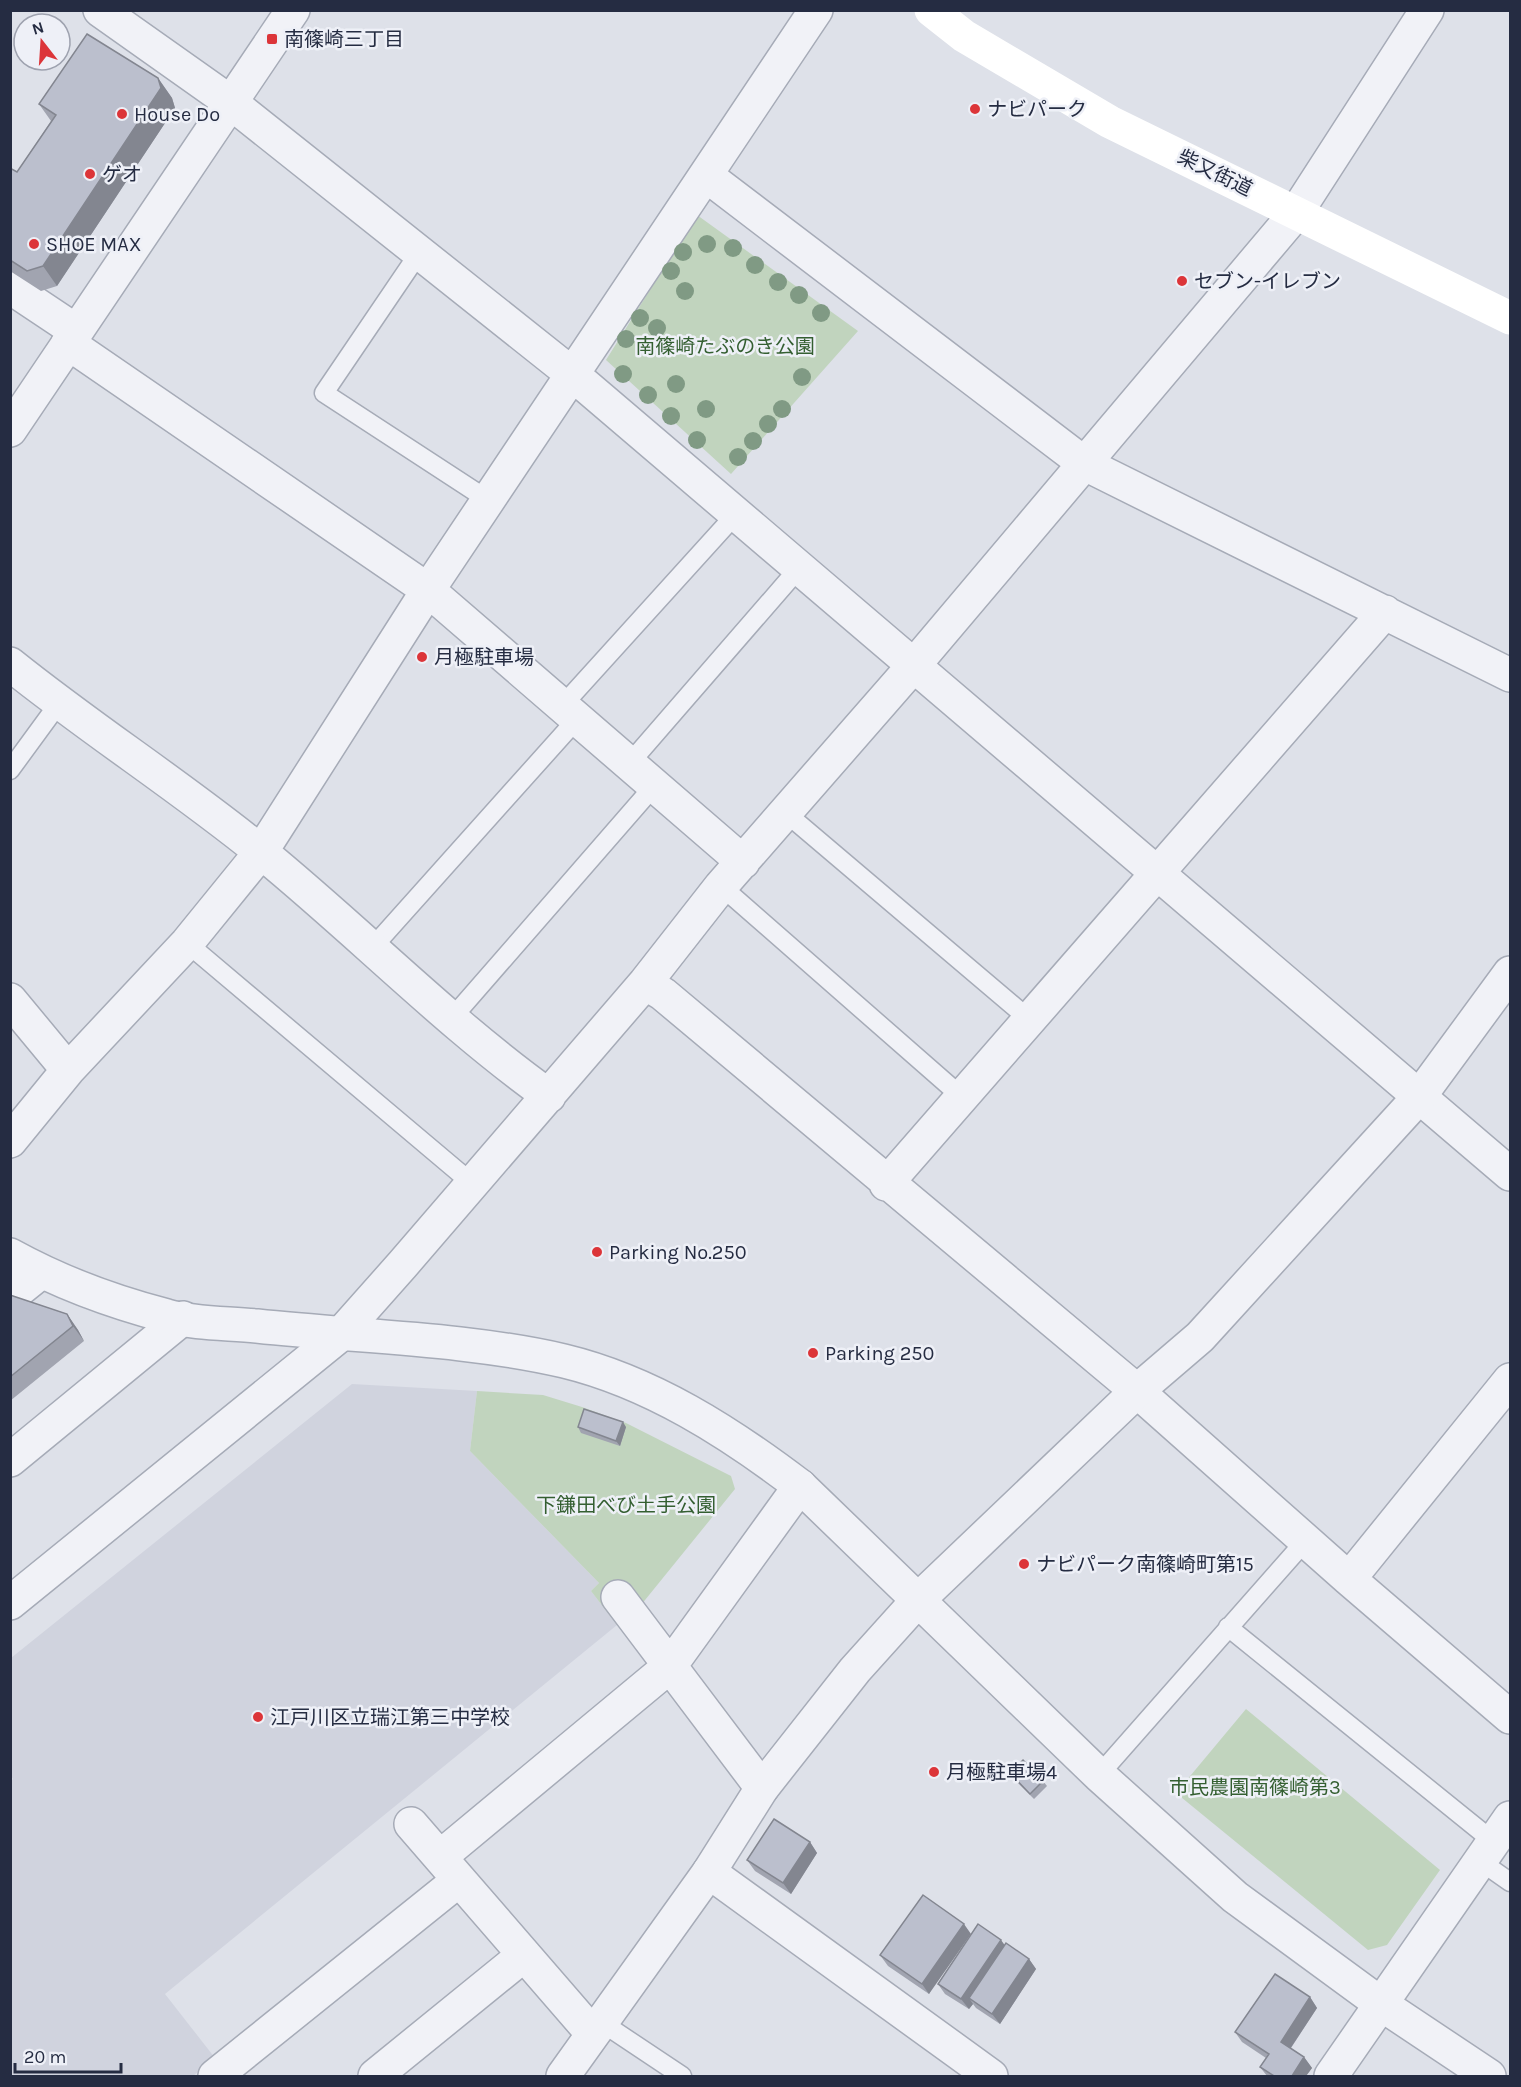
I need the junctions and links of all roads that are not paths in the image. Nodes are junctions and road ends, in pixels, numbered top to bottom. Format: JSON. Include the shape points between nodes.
{"nodes":[{"id":1,"x":100,"y":10,"type":"edge"},
{"id":2,"x":293,"y":10,"type":"edge"},
{"id":3,"x":816,"y":10,"type":"edge"},
{"id":4,"x":931,"y":10,"type":"edge"},
{"id":5,"x":1427,"y":10,"type":"edge"},
{"id":6,"x":230,"y":102,"type":"junction"},
{"id":7,"x":706,"y":176,"type":"junction"},
{"id":8,"x":1296,"y":213,"type":"junction"},
{"id":9,"x":418,"y":253,"type":"junction"},
{"id":10,"x":10,"y":287,"type":"edge"},
{"id":11,"x":1510,"y":318,"type":"edge"},
{"id":12,"x":72,"y":337,"type":"junction"},
{"id":13,"x":572,"y":374,"type":"junction"},
{"id":14,"x":10,"y":430,"type":"edge"},
{"id":15,"x":1085,"y":464,"type":"junction"},
{"id":16,"x":488,"y":500,"type":"junction"},
{"id":17,"x":736,"y":514,"type":"junction"},
{"id":18,"x":799,"y":568,"type":"junction"},
{"id":19,"x":428,"y":590,"type":"junction"},
{"id":20,"x":1385,"y":612,"type":"junction"},
{"id":21,"x":10,"y":664,"type":"edge"},
{"id":22,"x":915,"y":664,"type":"junction"},
{"id":23,"x":1510,"y":675,"type":"edge"},
{"id":24,"x":59,"y":703,"type":"junction"},
{"id":25,"x":569,"y":713,"type":"junction"},
{"id":26,"x":629,"y":764,"type":"junction"},
{"id":27,"x":10,"y":770,"type":"edge"},
{"id":28,"x":654,"y":786,"type":"junction"},
{"id":29,"x":786,"y":813,"type":"junction"},
{"id":30,"x":261,"y":852,"type":"junction"},
{"id":31,"x":1158,"y":872,"type":"junction"},
{"id":32,"x":732,"y":874,"type":"junction"},
{"id":33,"x":187,"y":943,"type":"junction"},
{"id":34,"x":372,"y":948,"type":"junction"},
{"id":35,"x":1510,"y":973,"type":"edge"},
{"id":36,"x":645,"y":983,"type":"junction"},
{"id":37,"x":10,"y":1000,"type":"edge"},
{"id":38,"x":452,"y":1018,"type":"junction"},
{"id":39,"x":1030,"y":1020,"type":"junction"},
{"id":40,"x":68,"y":1070,"type":"junction"},
{"id":41,"x":549,"y":1096,"type":"junction"},
{"id":42,"x":962,"y":1097,"type":"junction"},
{"id":43,"x":1419,"y":1097,"type":"junction"},
{"id":44,"x":10,"y":1141,"type":"edge"},
{"id":45,"x":1510,"y":1174,"type":"edge"},
{"id":46,"x":886,"y":1184,"type":"junction"},
{"id":47,"x":474,"y":1185,"type":"junction"},
{"id":48,"x":10,"y":1255,"type":"edge"},
{"id":49,"x":41,"y":1272,"type":"junction"},
{"id":50,"x":10,"y":1297,"type":"edge"},
{"id":51,"x":183,"y":1318,"type":"junction"},
{"id":52,"x":340,"y":1335,"type":"junction"},
{"id":53,"x":1510,"y":1380,"type":"edge"},
{"id":54,"x":1137,"y":1391,"type":"junction"},
{"id":55,"x":10,"y":1460,"type":"edge"},
{"id":56,"x":800,"y":1486,"type":"junction"},
{"id":57,"x":1307,"y":1539,"type":"junction"},
{"id":58,"x":1349,"y":1578,"type":"junction"},
{"id":59,"x":618,"y":1597,"type":"dead end"},
{"id":60,"x":918,"y":1600,"type":"junction"},
{"id":61,"x":10,"y":1603,"type":"edge"},
{"id":62,"x":1228,"y":1627,"type":"junction"},
{"id":63,"x":670,"y":1666,"type":"junction"},
{"id":64,"x":1510,"y":1717,"type":"edge"},
{"id":65,"x":1099,"y":1775,"type":"junction"},
{"id":66,"x":762,"y":1788,"type":"junction"},
{"id":67,"x":411,"y":1824,"type":"dead end"},
{"id":68,"x":1495,"y":1840,"type":"edge"},
{"id":69,"x":450,"y":1869,"type":"junction"},
{"id":70,"x":709,"y":1872,"type":"junction"},
{"id":71,"x":1510,"y":1882,"type":"edge"},
{"id":72,"x":524,"y":1955,"type":"junction"},
{"id":73,"x":1381,"y":2004,"type":"junction"},
{"id":74,"x":596,"y":2028,"type":"junction"},
{"id":75,"x":956,"y":2067,"type":"edge"},
{"id":76,"x":215,"y":2076,"type":"edge"},
{"id":77,"x":375,"y":2076,"type":"edge"},
{"id":78,"x":563,"y":2076,"type":"edge"},
{"id":79,"x":682,"y":2076,"type":"edge"},
{"id":80,"x":991,"y":2076,"type":"edge"},
{"id":81,"x":1331,"y":2076,"type":"edge"},
{"id":82,"x":1489,"y":2076,"type":"edge"}],
"edges":[{"from":1,"to":6,"type":"street"},
{"from":2,"to":6,"type":"street"},
{"from":3,"to":7,"type":"street"},
{"from":4,"to":8,"type":"main road","name":"柴又街道","via":[[964,36],[1110,122]]},
{"from":5,"to":8,"type":"street"},
{"from":6,"to":9,"type":"street"},
{"from":6,"to":12,"type":"street"},
{"from":7,"to":13,"type":"street"},
{"from":7,"to":15,"type":"street"},
{"from":8,"to":11,"type":"main road","name":"柴又街道"},
{"from":8,"to":15,"type":"street"},
{"from":9,"to":13,"type":"street"},
{"from":9,"to":16,"type":"lane","via":[[324,393]]},
{"from":10,"to":12,"type":"street"},
{"from":12,"to":14,"type":"street"},
{"from":12,"to":19,"type":"street"},
{"from":13,"to":16,"type":"street"},
{"from":13,"to":17,"type":"street"},
{"from":15,"to":20,"type":"street"},
{"from":15,"to":22,"type":"street"},
{"from":16,"to":19,"type":"street"},
{"from":17,"to":18,"type":"street"},
{"from":17,"to":25,"type":"lane"},
{"from":18,"to":22,"type":"street"},
{"from":18,"to":26,"type":"lane"},
{"from":19,"to":25,"type":"street"},
{"from":19,"to":30,"type":"street"},
{"from":20,"to":23,"type":"street"},
{"from":20,"to":31,"type":"street"},
{"from":21,"to":24,"type":"street"},
{"from":22,"to":29,"type":"street"},
{"from":22,"to":31,"type":"street"},
{"from":24,"to":27,"type":"lane"},
{"from":24,"to":30,"type":"street"},
{"from":25,"to":26,"type":"street"},
{"from":25,"to":34,"type":"lane"},
{"from":26,"to":28,"type":"street"},
{"from":28,"to":32,"type":"street"},
{"from":28,"to":38,"type":"lane"},
{"from":29,"to":32,"type":"street"},
{"from":29,"to":39,"type":"lane"},
{"from":30,"to":33,"type":"street"},
{"from":30,"to":34,"type":"street"},
{"from":31,"to":39,"type":"street"},
{"from":31,"to":43,"type":"street"},
{"from":32,"to":36,"type":"street"},
{"from":32,"to":42,"type":"lane"},
{"from":33,"to":40,"type":"street"},
{"from":33,"to":47,"type":"lane"},
{"from":34,"to":38,"type":"street"},
{"from":35,"to":43,"type":"street"},
{"from":36,"to":41,"type":"street"},
{"from":36,"to":46,"type":"street","via":[[663,994]]},
{"from":37,"to":40,"type":"street"},
{"from":38,"to":41,"type":"street"},
{"from":39,"to":42,"type":"street"},
{"from":40,"to":44,"type":"street"},
{"from":41,"to":47,"type":"street"},
{"from":42,"to":46,"type":"street"},
{"from":43,"to":45,"type":"street"},
{"from":43,"to":54,"type":"street","via":[[1200,1337]]},
{"from":46,"to":54,"type":"street"},
{"from":47,"to":52,"type":"street"},
{"from":48,"to":49,"type":"street"},
{"from":49,"to":50,"type":"street"},
{"from":49,"to":51,"type":"street","via":[[169,1317]]},
{"from":51,"to":52,"type":"street"},
{"from":51,"to":55,"type":"street"},
{"from":52,"to":56,"type":"street","via":[[479,1345],[566,1362],[687,1410],[746,1445]]},
{"from":52,"to":61,"type":"street"},
{"from":53,"to":58,"type":"street"},
{"from":54,"to":57,"type":"street"},
{"from":54,"to":60,"type":"street"},
{"from":56,"to":60,"type":"street"},
{"from":56,"to":63,"type":"street"},
{"from":57,"to":58,"type":"street"},
{"from":57,"to":62,"type":"lane"},
{"from":58,"to":64,"type":"street"},
{"from":59,"to":63,"type":"street"},
{"from":60,"to":65,"type":"street"},
{"from":60,"to":66,"type":"street","via":[[855,1670]]},
{"from":62,"to":65,"type":"lane"},
{"from":62,"to":68,"type":"lane"},
{"from":63,"to":66,"type":"street"},
{"from":63,"to":69,"type":"street"},
{"from":65,"to":73,"type":"street","via":[[1235,1897]]},
{"from":66,"to":70,"type":"street"},
{"from":67,"to":69,"type":"street"},
{"from":68,"to":71,"type":"lane"},
{"from":68,"to":73,"type":"street"},
{"from":69,"to":72,"type":"street"},
{"from":69,"to":76,"type":"street"},
{"from":70,"to":74,"type":"street"},
{"from":70,"to":75,"type":"street"},
{"from":72,"to":74,"type":"street"},
{"from":72,"to":77,"type":"street"},
{"from":73,"to":81,"type":"street"},
{"from":73,"to":82,"type":"street"},
{"from":74,"to":78,"type":"street"},
{"from":74,"to":79,"type":"lane"},
{"from":75,"to":80,"type":"street"}]}
